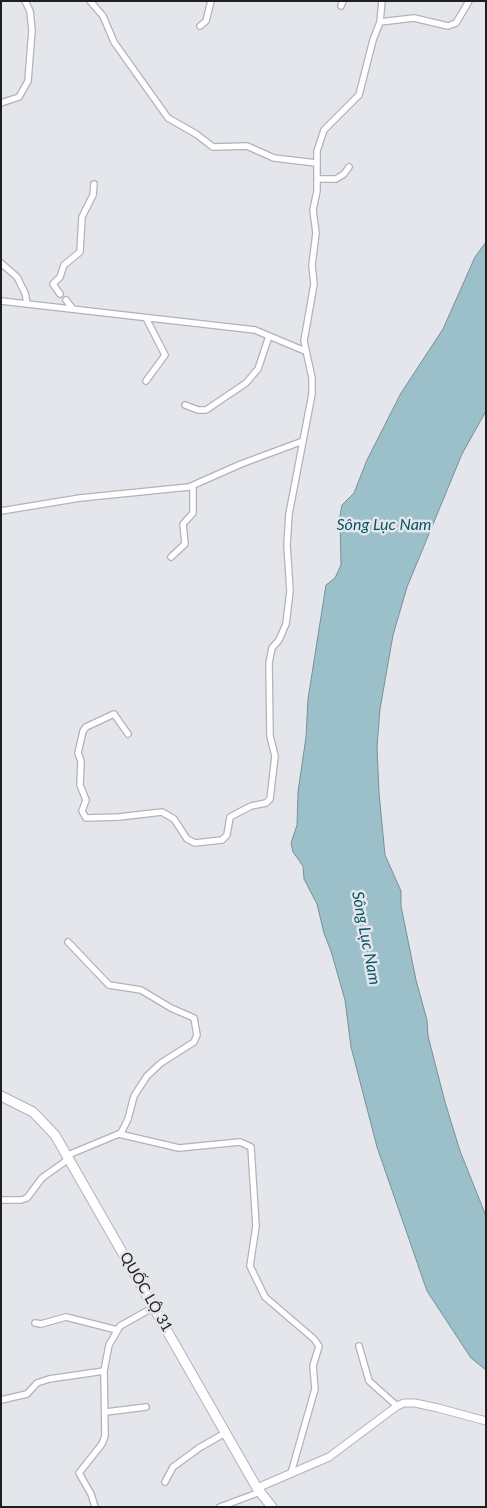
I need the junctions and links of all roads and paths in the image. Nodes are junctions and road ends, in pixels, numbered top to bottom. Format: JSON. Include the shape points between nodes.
{"nodes":[{"id":1,"x":25,"y":1,"type":"edge"},
{"id":2,"x":90,"y":1,"type":"edge"},
{"id":3,"x":211,"y":1,"type":"edge"},
{"id":4,"x":382,"y":1,"type":"edge"},
{"id":5,"x":469,"y":1,"type":"edge"},
{"id":6,"x":380,"y":22,"type":"junction"},
{"id":7,"x":200,"y":26,"type":"dead end"},
{"id":8,"x":1,"y":104,"type":"edge"},
{"id":9,"x":316,"y":163,"type":"junction"},
{"id":10,"x":349,"y":167,"type":"dead end"},
{"id":11,"x":318,"y":179,"type":"junction"},
{"id":12,"x":94,"y":184,"type":"dead end"},
{"id":13,"x":1,"y":262,"type":"edge"},
{"id":14,"x":60,"y":294,"type":"dead end"},
{"id":15,"x":1,"y":300,"type":"edge"},
{"id":16,"x":66,"y":300,"type":"dead end"},
{"id":17,"x":27,"y":303,"type":"junction"},
{"id":18,"x":73,"y":310,"type":"junction"},
{"id":19,"x":146,"y":318,"type":"junction"},
{"id":20,"x":269,"y":336,"type":"junction"},
{"id":21,"x":305,"y":350,"type":"junction"},
{"id":22,"x":146,"y":381,"type":"dead end"},
{"id":23,"x":185,"y":405,"type":"dead end"},
{"id":24,"x":304,"y":441,"type":"junction"},
{"id":25,"x":192,"y":486,"type":"junction"},
{"id":26,"x":1,"y":512,"type":"edge"},
{"id":27,"x":171,"y":557,"type":"dead end"},
{"id":28,"x":128,"y":734,"type":"dead end"},
{"id":29,"x":68,"y":942,"type":"dead end"},
{"id":30,"x":1,"y":1096,"type":"edge"},
{"id":31,"x":119,"y":1134,"type":"junction"},
{"id":32,"x":69,"y":1156,"type":"junction"},
{"id":33,"x":1,"y":1200,"type":"edge"},
{"id":34,"x":154,"y":1307,"type":"junction"},
{"id":35,"x":35,"y":1323,"type":"dead end"},
{"id":36,"x":117,"y":1330,"type":"junction"},
{"id":37,"x":359,"y":1346,"type":"dead end"},
{"id":38,"x":104,"y":1371,"type":"junction"},
{"id":39,"x":1,"y":1400,"type":"edge"},
{"id":40,"x":397,"y":1406,"type":"junction"},
{"id":41,"x":146,"y":1407,"type":"dead end"},
{"id":42,"x":106,"y":1412,"type":"junction"},
{"id":43,"x":486,"y":1421,"type":"edge"},
{"id":44,"x":225,"y":1433,"type":"junction"},
{"id":45,"x":290,"y":1473,"type":"junction"},
{"id":46,"x":165,"y":1482,"type":"dead end"},
{"id":47,"x":258,"y":1490,"type":"junction"},
{"id":48,"x":95,"y":1507,"type":"edge"},
{"id":49,"x":220,"y":1507,"type":"edge"},
{"id":50,"x":272,"y":1507,"type":"edge"}],
"edges":[{"from":1,"to":8,"type":"street","via":[[30,11],[32,30],[28,81],[19,97]]},
{"from":2,"to":9,"type":"street","via":[[103,16],[114,42],[168,118],[213,148],[248,146],[274,158]]},
{"from":3,"to":7,"type":"street","via":[[206,21]]},
{"from":4,"to":6,"type":"street"},
{"from":5,"to":6,"type":"street","via":[[456,23],[448,26],[414,18]]},
{"from":6,"to":9,"type":"street","via":[[358,95],[324,130],[316,151]]},
{"from":9,"to":11,"type":"street"},
{"from":10,"to":11,"type":"street","via":[[337,179]]},
{"from":11,"to":21,"type":"street","via":[[313,210],[316,233],[312,265],[314,284]]},
{"from":12,"to":14,"type":"street","via":[[93,195],[82,217],[80,252],[64,265],[60,277],[53,284]]},
{"from":13,"to":17,"type":"street","via":[[16,277]]},
{"from":15,"to":17,"type":"street"},
{"from":16,"to":18,"type":"street"},
{"from":17,"to":18,"type":"street"},
{"from":18,"to":19,"type":"street"},
{"from":19,"to":20,"type":"street","via":[[246,329]]},
{"from":19,"to":22,"type":"street","via":[[165,355]]},
{"from":20,"to":21,"type":"street"},
{"from":20,"to":23,"type":"street","via":[[258,369],[246,383],[206,410]]},
{"from":21,"to":24,"type":"street","via":[[312,389]]},
{"from":24,"to":25,"type":"street"},
{"from":24,"to":28,"type":"street","via":[[289,514],[290,591],[286,624],[280,640],[272,648],[269,663],[270,736],[275,756],[269,801],[230,817],[227,835],[222,840],[195,843],[187,839],[174,819],[162,812],[86,818],[82,811],[86,800],[80,785],[78,752],[83,731],[114,714]]},
{"from":25,"to":26,"type":"street","via":[[72,498]]},
{"from":25,"to":27,"type":"street","via":[[193,513],[183,524],[185,544]]},
{"from":29,"to":31,"type":"street","via":[[109,985],[141,990],[194,1018],[197,1036],[194,1042],[146,1076],[134,1096],[127,1124]]},
{"from":30,"to":32,"type":"highway","name":"QUỐC LỘ 31","via":[[33,1112],[55,1134]]},
{"from":31,"to":32,"type":"street"},
{"from":31,"to":45,"type":"street","via":[[179,1148],[231,1142],[244,1142],[251,1147],[256,1226],[250,1266],[265,1297],[319,1346],[313,1366],[315,1389]]},
{"from":32,"to":33,"type":"street","via":[[42,1178],[27,1198]]},
{"from":32,"to":34,"type":"highway","name":"QUỐC LỘ 31"},
{"from":34,"to":36,"type":"street"},
{"from":34,"to":44,"type":"highway","name":"QUỐC LỘ 31"},
{"from":35,"to":36,"type":"street","via":[[66,1317]]},
{"from":36,"to":38,"type":"street","via":[[109,1345]]},
{"from":37,"to":40,"type":"street","via":[[369,1381]]},
{"from":38,"to":39,"type":"street","via":[[49,1378],[37,1383],[27,1394]]},
{"from":38,"to":42,"type":"street"},
{"from":40,"to":43,"type":"street","via":[[415,1403]]},
{"from":40,"to":45,"type":"street","via":[[334,1454]]},
{"from":41,"to":42,"type":"street"},
{"from":42,"to":48,"type":"street","via":[[104,1440],[79,1473]]},
{"from":44,"to":46,"type":"street","via":[[174,1467]]},
{"from":44,"to":47,"type":"highway","name":"QUỐC LỘ 31"},
{"from":45,"to":47,"type":"street"},
{"from":47,"to":49,"type":"street"},
{"from":47,"to":50,"type":"highway","name":"QUỐC LỘ 31"}]}
